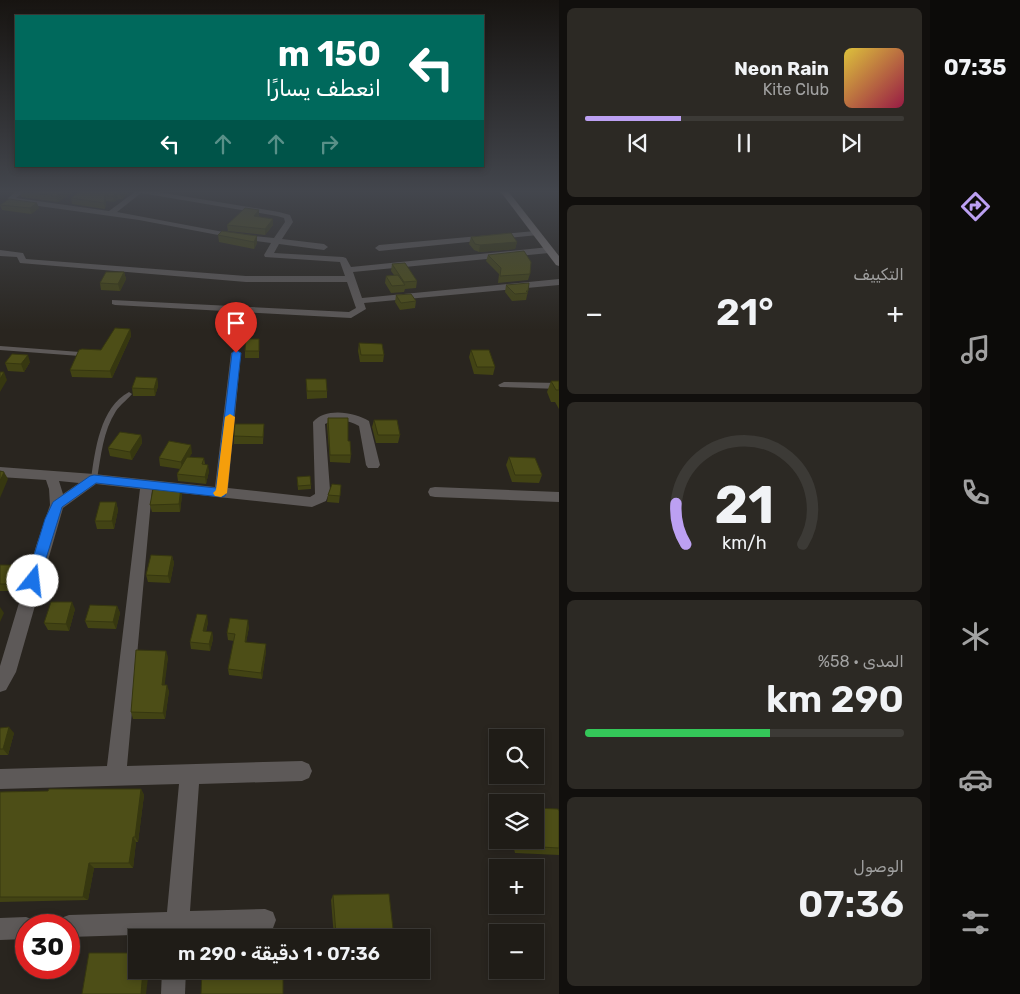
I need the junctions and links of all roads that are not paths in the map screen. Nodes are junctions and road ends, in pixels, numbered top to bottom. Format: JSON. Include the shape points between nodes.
{"nodes":[{"id":1,"x":249,"y":237,"type":"edge"},
{"id":2,"x":279,"y":237,"type":"edge"},
{"id":3,"x":482,"y":237,"type":"edge"},
{"id":4,"x":538,"y":237,"type":"edge"},
{"id":5,"x":276,"y":242,"type":"junction"},
{"id":6,"x":324,"y":247,"type":"dead end"},
{"id":7,"x":379,"y":248,"type":"dead end"},
{"id":8,"x":549,"y":250,"type":"junction"},
{"id":9,"x":0,"y":253,"type":"edge"},
{"id":10,"x":559,"y":263,"type":"edge"},
{"id":11,"x":349,"y":274,"type":"junction"},
{"id":12,"x":559,"y":282,"type":"edge"},
{"id":13,"x":358,"y":301,"type":"junction"},
{"id":14,"x":115,"y":302,"type":"dead end"},
{"id":15,"x":0,"y":348,"type":"edge"},
{"id":16,"x":236,"y":353,"type":"dead end"},
{"id":17,"x":80,"y":354,"type":"edge"},
{"id":18,"x":504,"y":385,"type":"dead end"},
{"id":19,"x":559,"y":386,"type":"edge"},
{"id":20,"x":129,"y":394,"type":"dead end"},
{"id":21,"x":373,"y":465,"type":"dead end"},
{"id":22,"x":0,"y":472,"type":"edge"},
{"id":23,"x":51,"y":477,"type":"junction"},
{"id":24,"x":94,"y":479,"type":"junction"},
{"id":25,"x":146,"y":491,"type":"dead end"},
{"id":26,"x":435,"y":492,"type":"dead end"},
{"id":27,"x":221,"y":493,"type":"junction"},
{"id":28,"x":559,"y":497,"type":"edge"},
{"id":29,"x":57,"y":505,"type":"junction"},
{"id":30,"x":0,"y":684,"type":"edge"},
{"id":31,"x":302,"y":771,"type":"dead end"},
{"id":32,"x":190,"y":773,"type":"junction"},
{"id":33,"x":116,"y":777,"type":"junction"},
{"id":34,"x":0,"y":779,"type":"edge"},
{"id":35,"x":265,"y":920,"type":"dead end"},
{"id":36,"x":80,"y":926,"type":"edge"},
{"id":37,"x":15,"y":928,"type":"edge"},
{"id":38,"x":0,"y":929,"type":"edge"},
{"id":39,"x":149,"y":929,"type":"edge"},
{"id":40,"x":176,"y":929,"type":"edge"},
{"id":41,"x":185,"y":929,"type":"edge"},
{"id":42,"x":174,"y":979,"type":"edge"},
{"id":43,"x":173,"y":994,"type":"edge"}],
"edges":[{"from":1,"to":5,"type":"street"},
{"from":2,"to":5,"type":"street"},
{"from":3,"to":7,"type":"street"},
{"from":4,"to":8,"type":"street"},
{"from":5,"to":6,"type":"street"},
{"from":5,"to":11,"type":"street","via":[[268,255],[343,260]]},
{"from":8,"to":10,"type":"street"},
{"from":8,"to":11,"type":"street"},
{"from":9,"to":11,"type":"street","via":[[20,255],[22,261],[246,278]]},
{"from":11,"to":13,"type":"street"},
{"from":12,"to":13,"type":"street"},
{"from":13,"to":14,"type":"street","via":[[361,309],[351,314]]},
{"from":15,"to":17,"type":"lane"},
{"from":16,"to":27,"type":"street"},
{"from":18,"to":19,"type":"street"},
{"from":20,"to":24,"type":"lane","via":[[111,413],[100,440]]},
{"from":21,"to":27,"type":"street","via":[[365,424],[355,418],[329,418],[319,422],[318,427],[323,490],[318,500],[297,501]]},
{"from":22,"to":23,"type":"street"},
{"from":23,"to":24,"type":"street"},
{"from":23,"to":29,"type":"street"},
{"from":24,"to":27,"type":"street"},
{"from":24,"to":29,"type":"street"},
{"from":25,"to":33,"type":"street"},
{"from":26,"to":28,"type":"street"},
{"from":29,"to":30,"type":"street","via":[[7,672]]},
{"from":31,"to":32,"type":"street"},
{"from":32,"to":33,"type":"street"},
{"from":32,"to":40,"type":"street"},
{"from":33,"to":34,"type":"street"},
{"from":35,"to":41,"type":"street"},
{"from":36,"to":39,"type":"street"},
{"from":37,"to":38,"type":"street"},
{"from":42,"to":43,"type":"street"}]}
